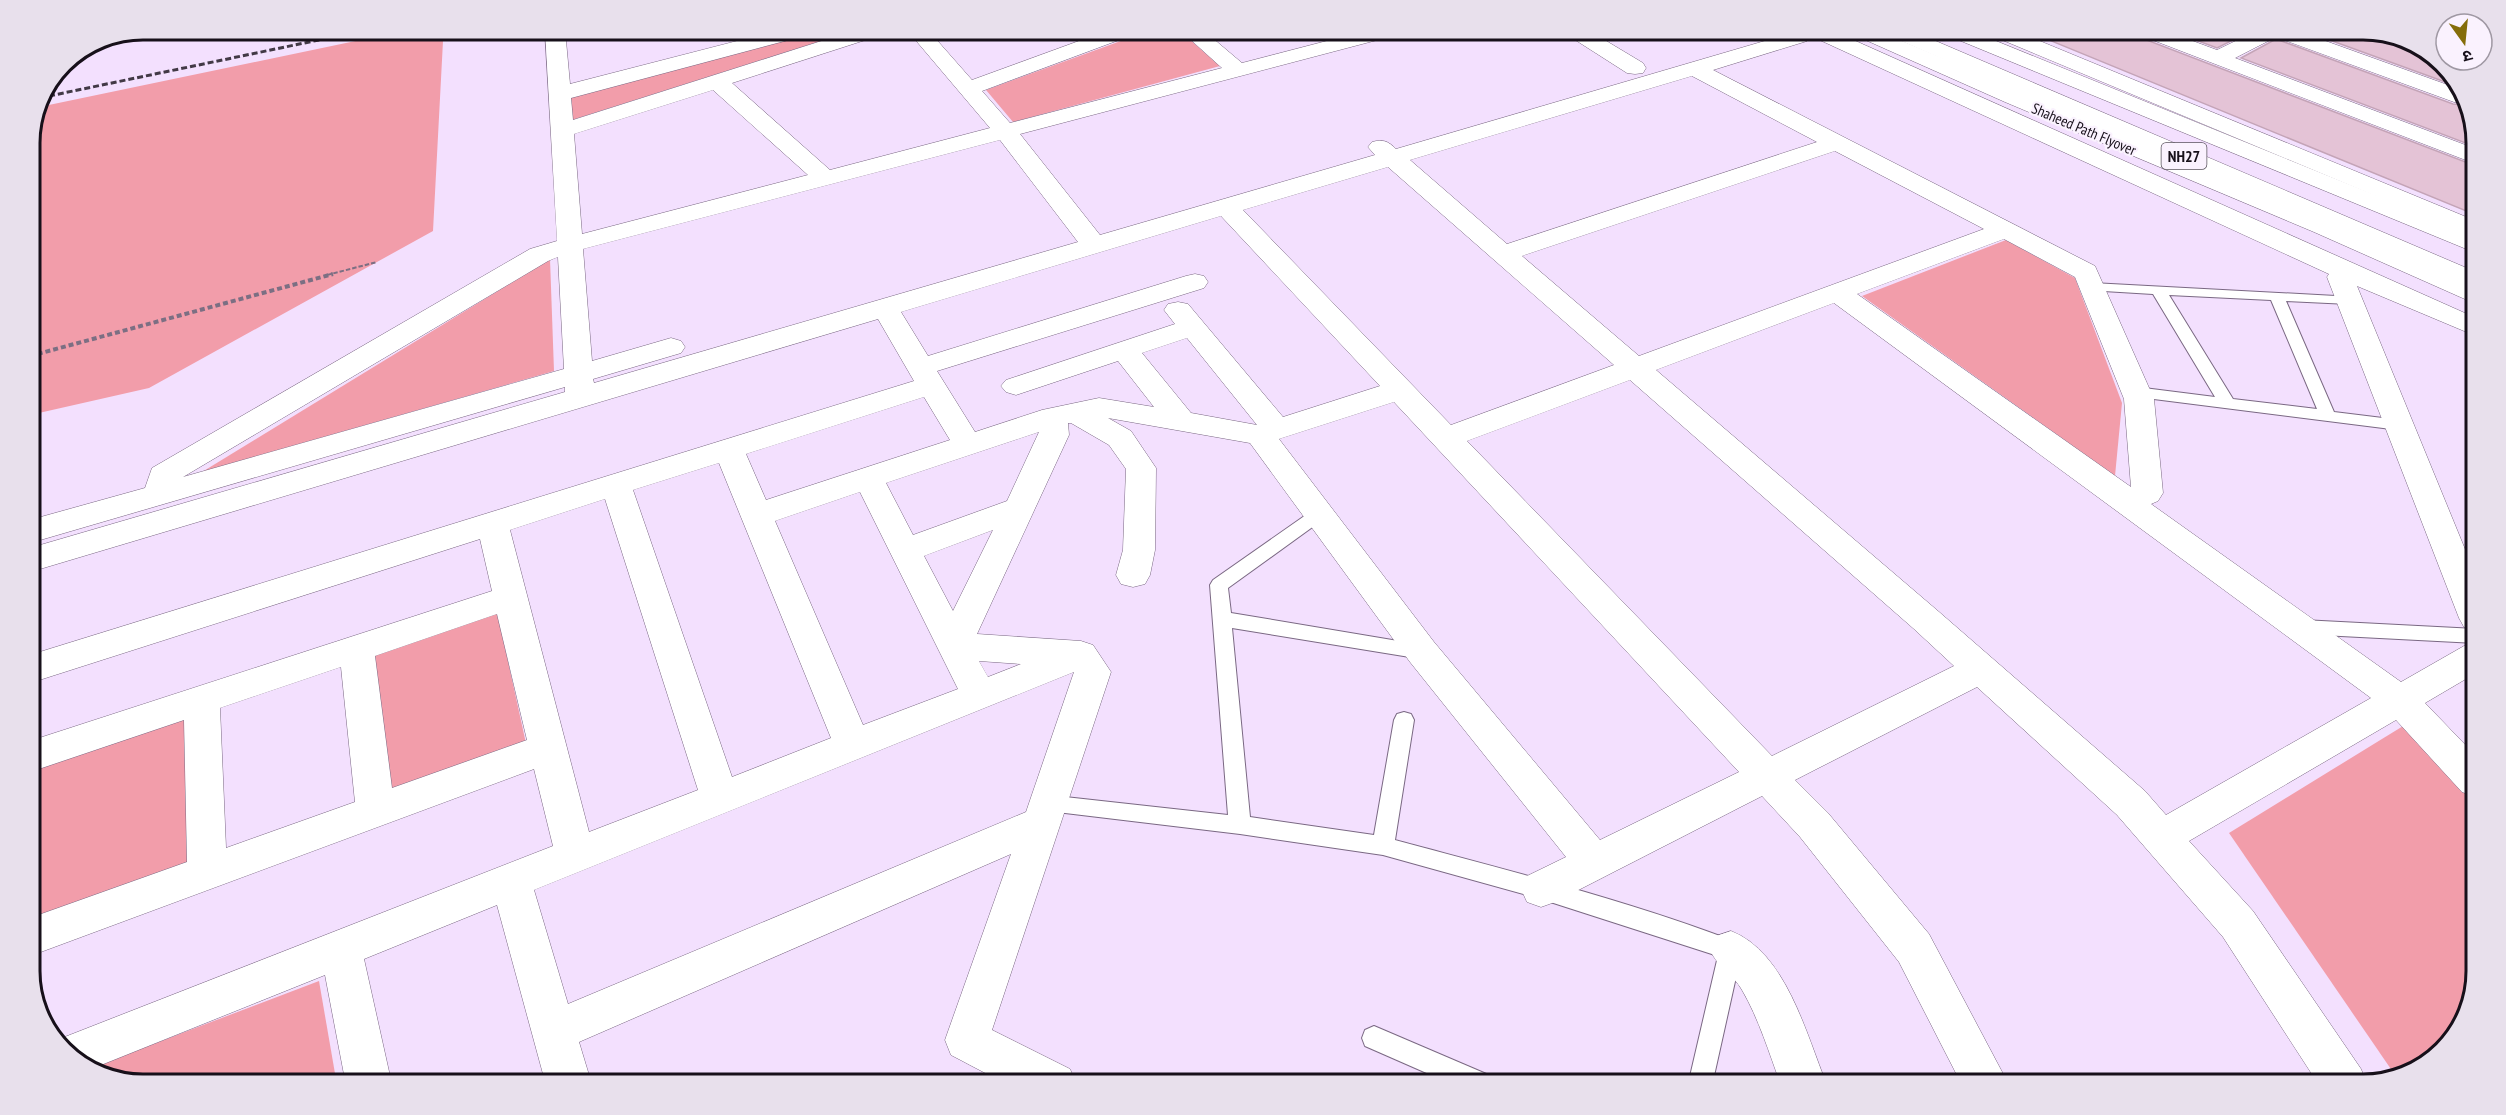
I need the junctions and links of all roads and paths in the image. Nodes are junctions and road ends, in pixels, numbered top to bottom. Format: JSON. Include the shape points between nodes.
{"nodes":[{"id":1,"x":556,"y":40,"type":"edge"},
{"id":2,"x":766,"y":40,"type":"edge"},
{"id":3,"x":845,"y":40,"type":"edge"},
{"id":4,"x":926,"y":40,"type":"edge"},
{"id":5,"x":1101,"y":40,"type":"edge"},
{"id":6,"x":1202,"y":40,"type":"edge"},
{"id":7,"x":1349,"y":40,"type":"edge"},
{"id":8,"x":1589,"y":40,"type":"edge"},
{"id":9,"x":1732,"y":40,"type":"edge"},
{"id":10,"x":1787,"y":40,"type":"edge"},
{"id":11,"x":1835,"y":40,"type":"edge"},
{"id":12,"x":1881,"y":40,"type":"edge"},
{"id":13,"x":1915,"y":40,"type":"edge"},
{"id":14,"x":1951,"y":40,"type":"edge"},
{"id":15,"x":1975,"y":40,"type":"edge"},
{"id":16,"x":2017,"y":40,"type":"edge"},
{"id":17,"x":2030,"y":40,"type":"edge"},
{"id":18,"x":2170,"y":40,"type":"edge"},
{"id":19,"x":2255,"y":40,"type":"edge"},
{"id":20,"x":2303,"y":40,"type":"edge"},
{"id":21,"x":2024,"y":43,"type":"junction"},
{"id":22,"x":2218,"y":58,"type":"junction"},
{"id":23,"x":1635,"y":68,"type":"junction"},
{"id":24,"x":1693,"y":68,"type":"junction"},
{"id":25,"x":1238,"y":70,"type":"junction"},
{"id":26,"x":716,"y":81,"type":"junction"},
{"id":27,"x":968,"y":89,"type":"junction"},
{"id":28,"x":559,"y":94,"type":"junction"},
{"id":29,"x":2452,"y":94,"type":"edge"},
{"id":30,"x":561,"y":131,"type":"junction"},
{"id":31,"x":1005,"y":131,"type":"junction"},
{"id":32,"x":1836,"y":142,"type":"junction"},
{"id":33,"x":1384,"y":151,"type":"junction"},
{"id":34,"x":2465,"y":154,"type":"edge"},
{"id":35,"x":825,"y":178,"type":"junction"},
{"id":36,"x":1226,"y":207,"type":"junction"},
{"id":37,"x":2465,"y":225,"type":"edge"},
{"id":38,"x":2005,"y":230,"type":"junction"},
{"id":39,"x":1088,"y":238,"type":"junction"},
{"id":40,"x":2465,"y":241,"type":"edge"},
{"id":41,"x":569,"y":245,"type":"junction"},
{"id":42,"x":1502,"y":254,"type":"junction"},
{"id":43,"x":2465,"y":256,"type":"edge"},
{"id":44,"x":377,"y":262,"type":"dead end"},
{"id":45,"x":2465,"y":277,"type":"edge"},
{"id":46,"x":1195,"y":282,"type":"dead end"},
{"id":47,"x":2348,"y":286,"type":"junction"},
{"id":48,"x":2092,"y":287,"type":"junction"},
{"id":49,"x":2158,"y":290,"type":"junction"},
{"id":50,"x":2465,"y":291,"type":"edge"},
{"id":51,"x":1836,"y":292,"type":"junction"},
{"id":52,"x":1163,"y":293,"type":"junction"},
{"id":53,"x":2277,"y":296,"type":"junction"},
{"id":54,"x":885,"y":308,"type":"junction"},
{"id":55,"x":2465,"y":324,"type":"edge"},
{"id":56,"x":1193,"y":327,"type":"junction"},
{"id":57,"x":989,"y":346,"type":"junction"},
{"id":58,"x":1124,"y":350,"type":"junction"},
{"id":59,"x":41,"y":353,"type":"edge"},
{"id":60,"x":1633,"y":367,"type":"junction"},
{"id":61,"x":926,"y":376,"type":"junction"},
{"id":62,"x":579,"y":386,"type":"junction"},
{"id":63,"x":1016,"y":386,"type":"junction"},
{"id":64,"x":1400,"y":390,"type":"junction"},
{"id":65,"x":2136,"y":392,"type":"junction"},
{"id":66,"x":2227,"y":403,"type":"junction"},
{"id":67,"x":2328,"y":416,"type":"junction"},
{"id":68,"x":1056,"y":417,"type":"junction"},
{"id":69,"x":1181,"y":421,"type":"junction"},
{"id":70,"x":2399,"y":425,"type":"junction"},
{"id":71,"x":1268,"y":432,"type":"junction"},
{"id":72,"x":1446,"y":438,"type":"junction"},
{"id":73,"x":968,"y":444,"type":"junction"},
{"id":74,"x":729,"y":449,"type":"junction"},
{"id":75,"x":868,"y":478,"type":"junction"},
{"id":76,"x":616,"y":484,"type":"junction"},
{"id":77,"x":159,"y":495,"type":"junction"},
{"id":78,"x":2127,"y":501,"type":"junction"},
{"id":79,"x":1020,"y":508,"type":"junction"},
{"id":80,"x":1319,"y":514,"type":"junction"},
{"id":81,"x":757,"y":515,"type":"junction"},
{"id":82,"x":492,"y":524,"type":"junction"},
{"id":83,"x":41,"y":528,"type":"edge"},
{"id":84,"x":905,"y":550,"type":"junction"},
{"id":85,"x":41,"y":557,"type":"edge"},
{"id":86,"x":1132,"y":575,"type":"dead end"},
{"id":87,"x":2466,"y":592,"type":"edge"},
{"id":88,"x":511,"y":597,"type":"junction"},
{"id":89,"x":1222,"y":619,"type":"junction"},
{"id":90,"x":2300,"y":627,"type":"junction"},
{"id":91,"x":2466,"y":635,"type":"edge"},
{"id":92,"x":954,"y":646,"type":"junction"},
{"id":93,"x":357,"y":648,"type":"junction"},
{"id":94,"x":1422,"y":652,"type":"junction"},
{"id":95,"x":1081,"y":655,"type":"junction"},
{"id":96,"x":2466,"y":662,"type":"edge"},
{"id":97,"x":41,"y":666,"type":"edge"},
{"id":98,"x":1981,"y":669,"type":"junction"},
{"id":99,"x":979,"y":695,"type":"junction"},
{"id":100,"x":202,"y":700,"type":"junction"},
{"id":101,"x":2400,"y":700,"type":"junction"},
{"id":102,"x":1404,"y":720,"type":"dead end"},
{"id":103,"x":853,"y":745,"type":"junction"},
{"id":104,"x":548,"y":748,"type":"junction"},
{"id":105,"x":41,"y":753,"type":"edge"},
{"id":106,"x":2466,"y":770,"type":"edge"},
{"id":107,"x":1767,"y":776,"type":"junction"},
{"id":108,"x":720,"y":799,"type":"junction"},
{"id":109,"x":375,"y":812,"type":"junction"},
{"id":110,"x":1044,"y":814,"type":"junction"},
{"id":111,"x":1240,"y":825,"type":"junction"},
{"id":112,"x":2161,"y":837,"type":"junction"},
{"id":113,"x":1383,"y":846,"type":"junction"},
{"id":114,"x":575,"y":856,"type":"junction"},
{"id":115,"x":1594,"y":862,"type":"junction"},
{"id":116,"x":207,"y":873,"type":"junction"},
{"id":117,"x":511,"y":881,"type":"junction"},
{"id":118,"x":1541,"y":889,"type":"junction"},
{"id":119,"x":41,"y":933,"type":"edge"},
{"id":120,"x":341,"y":949,"type":"junction"},
{"id":121,"x":1731,"y":950,"type":"junction"},
{"id":122,"x":554,"y":1031,"type":"junction"},
{"id":123,"x":1374,"y":1038,"type":"dead end"},
{"id":124,"x":80,"y":1052,"type":"edge"},
{"id":125,"x":367,"y":1075,"type":"edge"},
{"id":126,"x":566,"y":1075,"type":"edge"},
{"id":127,"x":1035,"y":1075,"type":"edge"},
{"id":128,"x":1459,"y":1075,"type":"edge"},
{"id":129,"x":1702,"y":1075,"type":"edge"},
{"id":130,"x":1800,"y":1075,"type":"edge"},
{"id":131,"x":1981,"y":1075,"type":"edge"},
{"id":132,"x":2338,"y":1075,"type":"edge"}],
"edges":[{"from":1,"to":28,"type":"main road"},
{"from":2,"to":28,"type":"main road"},
{"from":3,"to":26,"type":"main road"},
{"from":4,"to":27,"type":"main road"},
{"from":5,"to":27,"type":"main road"},
{"from":6,"to":25,"type":"main road"},
{"from":7,"to":25,"type":"main road"},
{"from":8,"to":23,"type":"main road"},
{"from":9,"to":23,"type":"main road"},
{"from":10,"to":24,"type":"main road"},
{"from":11,"to":47,"type":"main road"},
{"from":12,"to":50,"type":"main road","name":"Shaheed Path Flyover","via":[[2390,255]]},
{"from":13,"to":45,"type":"main road","name":"Shaheed Path Flyover","number":"NH27"},
{"from":14,"to":43,"type":"main road","name":"Shaheed Path Flyover","number":"NH27"},
{"from":15,"to":40,"type":"main road"},
{"from":16,"to":21,"type":"main road"},
{"from":17,"to":21,"type":"main road"},
{"from":18,"to":22,"type":"main road"},
{"from":19,"to":22,"type":"main road"},
{"from":20,"to":29,"type":"main road"},
{"from":21,"to":37,"type":"main road"},
{"from":22,"to":34,"type":"main road"},
{"from":23,"to":33,"type":"main road"},
{"from":24,"to":32,"type":"main road"},
{"from":24,"to":33,"type":"main road"},
{"from":25,"to":31,"type":"main road"},
{"from":26,"to":30,"type":"main road"},
{"from":26,"to":35,"type":"main road"},
{"from":27,"to":31,"type":"main road"},
{"from":28,"to":30,"type":"main road"},
{"from":30,"to":41,"type":"main road"},
{"from":31,"to":35,"type":"main road"},
{"from":31,"to":39,"type":"main road"},
{"from":32,"to":38,"type":"main road"},
{"from":32,"to":42,"type":"main road"},
{"from":33,"to":36,"type":"main road"},
{"from":33,"to":39,"type":"main road"},
{"from":33,"to":42,"type":"main road"},
{"from":35,"to":41,"type":"main road"},
{"from":36,"to":39,"type":"main road"},
{"from":36,"to":64,"type":"main road"},
{"from":38,"to":48,"type":"main road","via":[[2086,272]]},
{"from":38,"to":51,"type":"main road"},
{"from":39,"to":54,"type":"main road"},
{"from":39,"to":62,"type":"main road"},
{"from":41,"to":62,"type":"main road"},
{"from":41,"to":77,"type":"main road","via":[[539,255],[163,475]]},
{"from":42,"to":60,"type":"main road"},
{"from":44,"to":59,"type":"path"},
{"from":46,"to":52,"type":"main road"},
{"from":47,"to":53,"type":"lane"},
{"from":47,"to":55,"type":"main road"},
{"from":47,"to":70,"type":"main road"},
{"from":48,"to":49,"type":"lane"},
{"from":48,"to":65,"type":"main road"},
{"from":49,"to":53,"type":"lane"},
{"from":49,"to":66,"type":"lane"},
{"from":51,"to":60,"type":"main road"},
{"from":51,"to":78,"type":"main road"},
{"from":52,"to":56,"type":"main road"},
{"from":52,"to":57,"type":"main road"},
{"from":53,"to":67,"type":"lane"},
{"from":54,"to":61,"type":"main road"},
{"from":54,"to":62,"type":"main road"},
{"from":56,"to":58,"type":"main road"},
{"from":56,"to":71,"type":"main road"},
{"from":57,"to":61,"type":"main road"},
{"from":57,"to":63,"type":"main road"},
{"from":58,"to":63,"type":"main road"},
{"from":58,"to":69,"type":"main road"},
{"from":60,"to":72,"type":"main road"},
{"from":60,"to":98,"type":"main road"},
{"from":61,"to":73,"type":"main road"},
{"from":61,"to":74,"type":"main road"},
{"from":62,"to":77,"type":"main road"},
{"from":62,"to":85,"type":"main road"},
{"from":63,"to":68,"type":"main road"},
{"from":64,"to":71,"type":"main road"},
{"from":64,"to":72,"type":"main road"},
{"from":65,"to":66,"type":"lane"},
{"from":65,"to":78,"type":"main road","via":[[2146,494]]},
{"from":66,"to":67,"type":"lane"},
{"from":67,"to":70,"type":"lane"},
{"from":68,"to":69,"type":"main road","via":[[1100,407]]},
{"from":68,"to":73,"type":"main road"},
{"from":68,"to":79,"type":"main road","via":[[1054,435]]},
{"from":68,"to":86,"type":"main road","via":[[1120,438],[1141,468],[1139,550]]},
{"from":69,"to":71,"type":"main road"},
{"from":70,"to":87,"type":"main road"},
{"from":71,"to":80,"type":"main road"},
{"from":72,"to":107,"type":"main road"},
{"from":73,"to":75,"type":"main road"},
{"from":74,"to":76,"type":"main road"},
{"from":74,"to":81,"type":"main road"},
{"from":75,"to":81,"type":"main road"},
{"from":75,"to":84,"type":"main road"},
{"from":76,"to":82,"type":"main road"},
{"from":76,"to":108,"type":"main road"},
{"from":77,"to":83,"type":"main road"},
{"from":78,"to":90,"type":"main road"},
{"from":79,"to":84,"type":"main road"},
{"from":79,"to":92,"type":"main road"},
{"from":80,"to":89,"type":"lane","via":[[1219,585]]},
{"from":80,"to":94,"type":"main road"},
{"from":81,"to":103,"type":"main road"},
{"from":82,"to":88,"type":"main road"},
{"from":82,"to":97,"type":"main road"},
{"from":84,"to":92,"type":"main road"},
{"from":88,"to":93,"type":"main road"},
{"from":88,"to":104,"type":"main road"},
{"from":89,"to":94,"type":"lane"},
{"from":89,"to":111,"type":"lane"},
{"from":90,"to":91,"type":"lane"},
{"from":90,"to":101,"type":"main road"},
{"from":92,"to":95,"type":"main road"},
{"from":92,"to":99,"type":"main road"},
{"from":93,"to":100,"type":"main road"},
{"from":93,"to":109,"type":"main road"},
{"from":94,"to":115,"type":"main road"},
{"from":95,"to":99,"type":"main road"},
{"from":95,"to":110,"type":"main road","via":[[1093,672]]},
{"from":96,"to":101,"type":"main road"},
{"from":98,"to":107,"type":"main road"},
{"from":98,"to":112,"type":"main road","via":[[2131,802]]},
{"from":99,"to":103,"type":"main road"},
{"from":100,"to":105,"type":"main road"},
{"from":100,"to":116,"type":"main road"},
{"from":101,"to":106,"type":"main road"},
{"from":101,"to":112,"type":"main road"},
{"from":102,"to":113,"type":"lane"},
{"from":103,"to":108,"type":"main road"},
{"from":104,"to":109,"type":"main road"},
{"from":104,"to":114,"type":"main road"},
{"from":107,"to":115,"type":"main road"},
{"from":107,"to":131,"type":"main road","via":[[1814,825],[1914,948]]},
{"from":108,"to":114,"type":"main road"},
{"from":109,"to":116,"type":"main road"},
{"from":110,"to":111,"type":"lane"},
{"from":110,"to":122,"type":"main road"},
{"from":110,"to":127,"type":"main road","via":[[967,1040]]},
{"from":111,"to":113,"type":"lane"},
{"from":112,"to":132,"type":"main road","via":[[2238,924]]},
{"from":113,"to":118,"type":"lane"},
{"from":114,"to":117,"type":"main road"},
{"from":115,"to":118,"type":"main road"},
{"from":116,"to":119,"type":"main road"},
{"from":117,"to":120,"type":"main road"},
{"from":117,"to":122,"type":"main road"},
{"from":118,"to":121,"type":"lane"},
{"from":120,"to":124,"type":"main road"},
{"from":120,"to":125,"type":"main road"},
{"from":121,"to":129,"type":"lane"},
{"from":121,"to":130,"type":"main road","via":[[1755,972],[1770,996]]},
{"from":122,"to":126,"type":"main road"},
{"from":123,"to":128,"type":"lane"}]}
